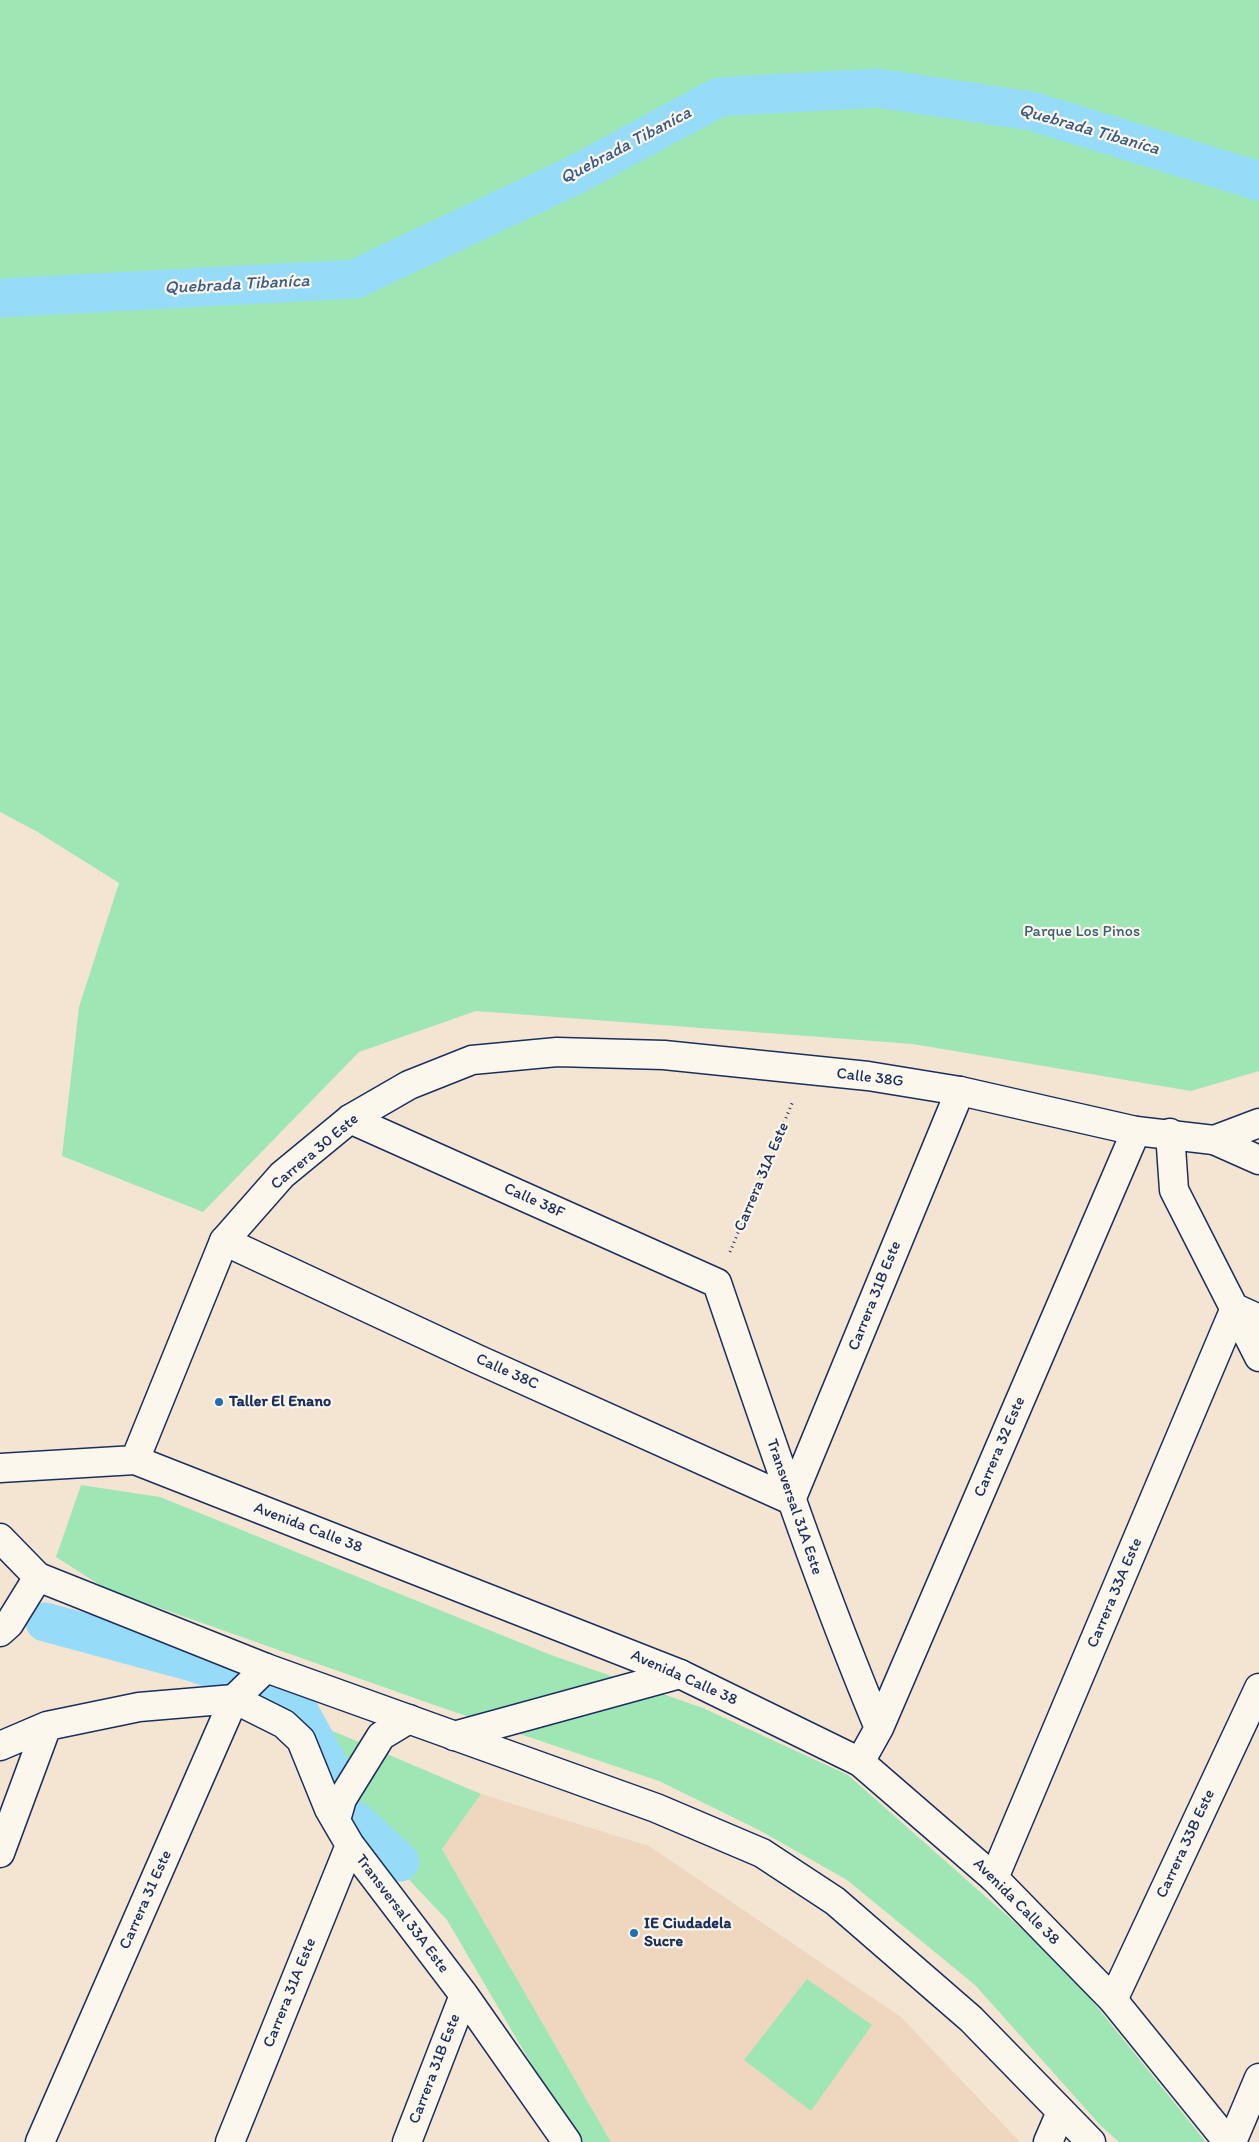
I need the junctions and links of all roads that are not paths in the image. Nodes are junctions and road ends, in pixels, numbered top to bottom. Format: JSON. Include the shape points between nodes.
{"nodes":[{"id":1,"x":472,"y":1060,"type":"joint"},
{"id":2,"x":960,"y":1091,"type":"junction"},
{"id":3,"x":350,"y":1119,"type":"junction"},
{"id":4,"x":1259,"y":1122,"type":"edge"},
{"id":5,"x":1136,"y":1131,"type":"junction"},
{"id":6,"x":1170,"y":1133,"type":"junction"},
{"id":7,"x":1214,"y":1140,"type":"junction"},
{"id":8,"x":1259,"y":1160,"type":"edge"},
{"id":9,"x":224,"y":1241,"type":"junction"},
{"id":10,"x":717,"y":1283,"type":"joint"},
{"id":11,"x":1247,"y":1313,"type":"edge"},
{"id":12,"x":1259,"y":1357,"type":"edge"},
{"id":13,"x":135,"y":1460,"type":"junction"},
{"id":14,"x":0,"y":1468,"type":"edge"},
{"id":15,"x":791,"y":1500,"type":"junction"},
{"id":16,"x":0,"y":1538,"type":"edge"},
{"id":17,"x":38,"y":1577,"type":"junction"},
{"id":18,"x":0,"y":1632,"type":"edge"},
{"id":19,"x":266,"y":1668,"type":"junction"},
{"id":20,"x":680,"y":1674,"type":"junction"},
{"id":21,"x":1259,"y":1688,"type":"edge"},
{"id":22,"x":234,"y":1699,"type":"junction"},
{"id":23,"x":409,"y":1720,"type":"junction"},
{"id":24,"x":47,"y":1726,"type":"junction"},
{"id":25,"x":879,"y":1728,"type":"junction"},
{"id":26,"x":454,"y":1736,"type":"junction"},
{"id":27,"x":0,"y":1746,"type":"edge"},
{"id":28,"x":860,"y":1762,"type":"junction"},
{"id":29,"x":336,"y":1820,"type":"junction"},
{"id":30,"x":350,"y":1845,"type":"junction"},
{"id":31,"x":0,"y":1854,"type":"edge"},
{"id":32,"x":994,"y":1878,"type":"junction"},
{"id":33,"x":464,"y":1995,"type":"junction"},
{"id":34,"x":1113,"y":2000,"type":"junction"},
{"id":35,"x":1259,"y":2078,"type":"edge"},
{"id":36,"x":1062,"y":2112,"type":"junction"},
{"id":37,"x":40,"y":2142,"type":"edge"},
{"id":38,"x":230,"y":2142,"type":"edge"},
{"id":39,"x":407,"y":2142,"type":"edge"},
{"id":40,"x":567,"y":2142,"type":"edge"},
{"id":41,"x":1048,"y":2142,"type":"edge"},
{"id":42,"x":1091,"y":2142,"type":"edge"},
{"id":43,"x":1230,"y":2142,"type":"edge"}],
"edges":[{"from":1,"to":2,"type":"street","name":"Calle 38G","via":[[567,1052],[664,1055],[868,1076]]},
{"from":1,"to":3,"type":"street","name":"Carrera 30 Este","via":[[409,1085]]},
{"from":2,"to":5,"type":"street","name":"Calle 38G"},
{"from":2,"to":15,"type":"street","name":"Carrera 31B Este"},
{"from":3,"to":9,"type":"street","name":"Carrera 30 Este","via":[[282,1175]]},
{"from":3,"to":10,"type":"street","name":"Calle 38F"},
{"from":4,"to":7,"type":"street"},
{"from":5,"to":6,"type":"street","name":"Calle 38G"},
{"from":5,"to":25,"type":"street","name":"Carrera 32 Este"},
{"from":6,"to":7,"type":"street","name":"Calle 38G"},
{"from":6,"to":11,"type":"street","via":[[1174,1190]]},
{"from":7,"to":8,"type":"street","name":"Calle 38G"},
{"from":9,"to":13,"type":"street","name":"Carrera 30 Este"},
{"from":9,"to":15,"type":"street","name":"Calle 38C"},
{"from":10,"to":15,"type":"street","name":"Transversal 31A Este"},
{"from":11,"to":12,"type":"street"},
{"from":11,"to":32,"type":"street","name":"Carrera 33A Este"},
{"from":13,"to":14,"type":"street","name":"Avenida Calle 38"},
{"from":13,"to":20,"type":"street","name":"Avenida Calle 38"},
{"from":15,"to":25,"type":"street","name":"Transversal 31A Este","via":[[842,1640]]},
{"from":16,"to":17,"type":"street"},
{"from":17,"to":18,"type":"street","via":[[9,1624]]},
{"from":17,"to":19,"type":"street"},
{"from":19,"to":22,"type":"street","name":"Carrera 31 Este"},
{"from":19,"to":23,"type":"street"},
{"from":20,"to":26,"type":"street"},
{"from":20,"to":28,"type":"street","name":"Avenida Calle 38"},
{"from":21,"to":34,"type":"street","name":"Carrera 33B Este"},
{"from":22,"to":24,"type":"street","via":[[139,1707]]},
{"from":22,"to":29,"type":"street","name":"Transversal 33A Este","via":[[284,1724],[301,1740]]},
{"from":22,"to":37,"type":"street","name":"Carrera 31 Este"},
{"from":23,"to":26,"type":"street"},
{"from":23,"to":29,"type":"street","via":[[381,1736],[342,1799]]},
{"from":24,"to":27,"type":"street"},
{"from":24,"to":31,"type":"street"},
{"from":25,"to":28,"type":"street","name":"Carrera 32 Este"},
{"from":26,"to":36,"type":"street","via":[[656,1808],[762,1853],[835,1901],[971,2019]]},
{"from":28,"to":32,"type":"street","name":"Avenida Calle 38"},
{"from":29,"to":30,"type":"street","name":"Transversal 33A Este"},
{"from":30,"to":33,"type":"street","name":"Transversal 33A Este"},
{"from":30,"to":38,"type":"street","name":"Carrera 31A Este"},
{"from":32,"to":34,"type":"street","name":"Avenida Calle 38"},
{"from":33,"to":39,"type":"street","name":"Carrera 31B Este"},
{"from":33,"to":40,"type":"street","name":"Transversal 33A Este"},
{"from":34,"to":43,"type":"street","name":"Avenida Calle 38"},
{"from":35,"to":43,"type":"street"},
{"from":36,"to":41,"type":"street"},
{"from":36,"to":42,"type":"street"}]}
